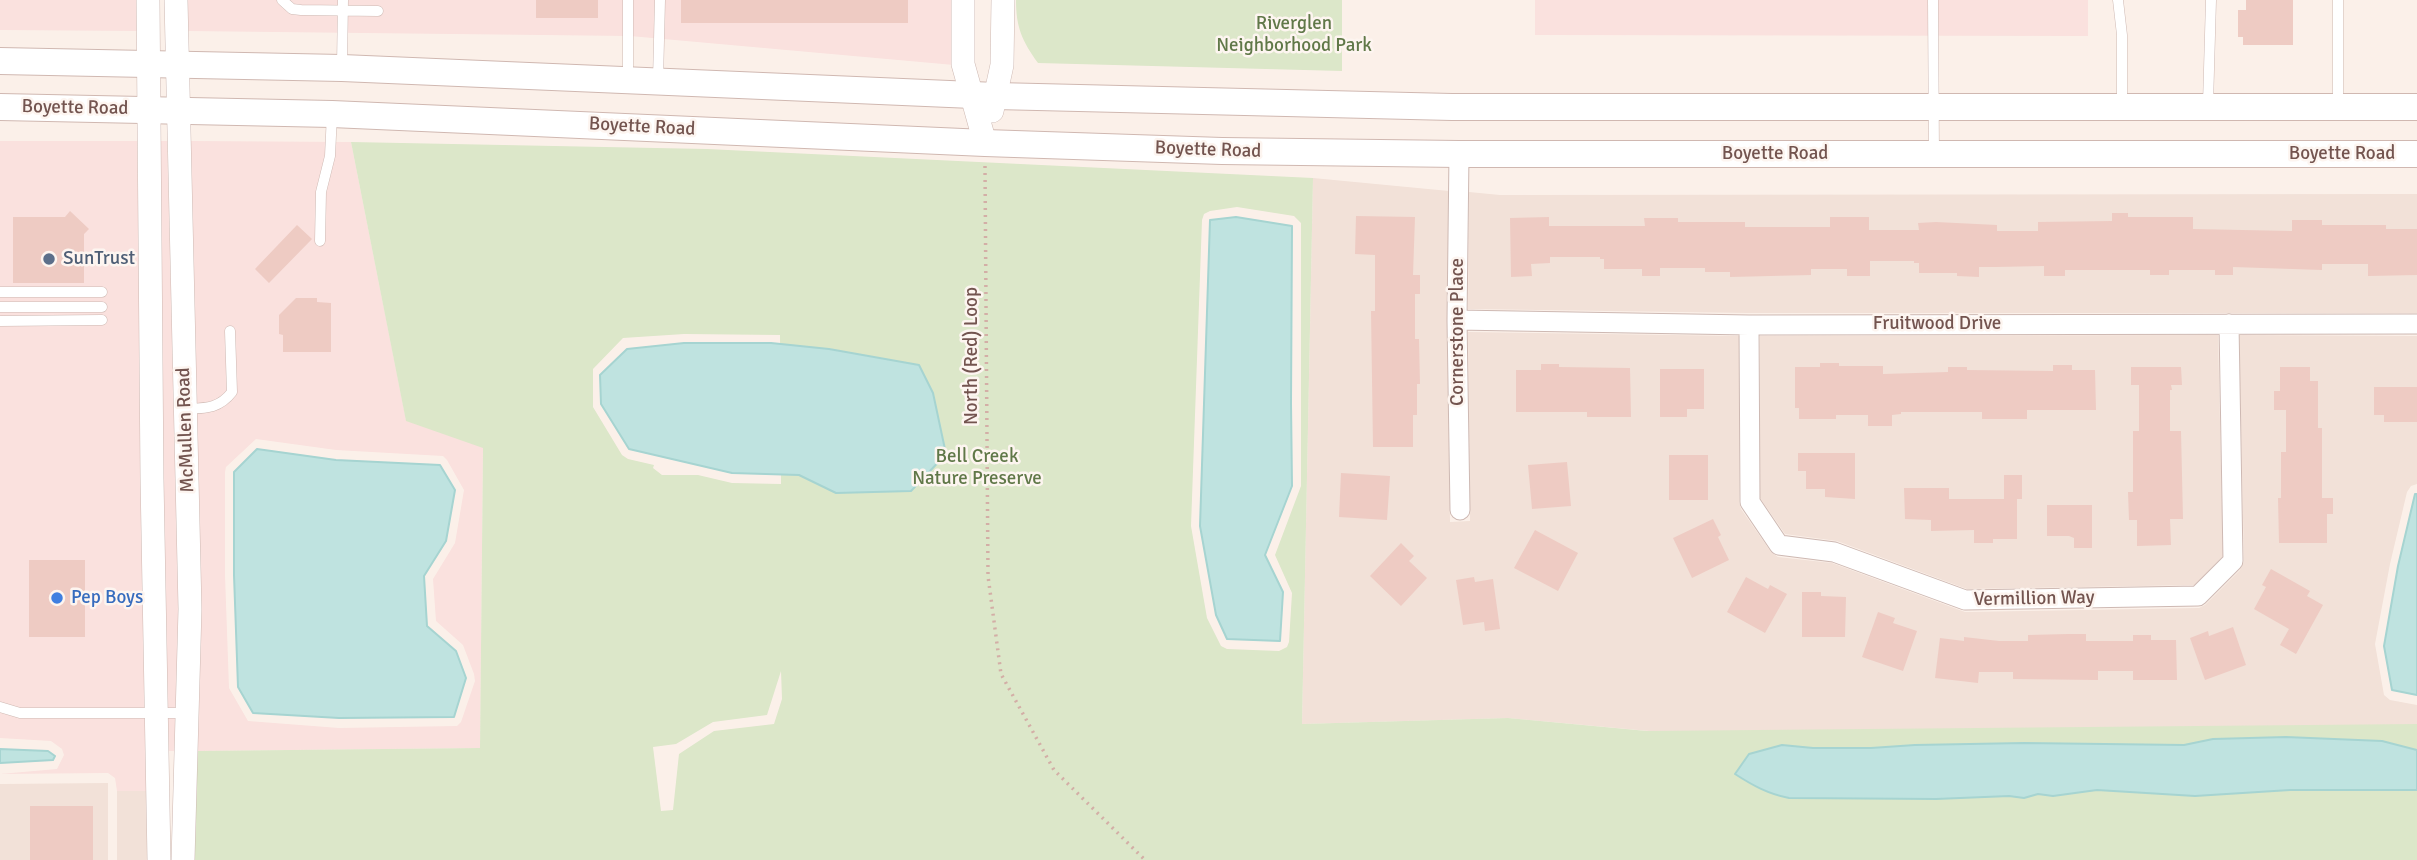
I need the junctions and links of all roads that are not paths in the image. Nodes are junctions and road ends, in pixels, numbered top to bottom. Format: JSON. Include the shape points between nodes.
{"nodes":[{"id":1,"x":148,"y":0,"type":"edge"},
{"id":2,"x":176,"y":0,"type":"edge"},
{"id":3,"x":282,"y":0,"type":"edge"},
{"id":4,"x":628,"y":0,"type":"edge"},
{"id":5,"x":660,"y":0,"type":"edge"},
{"id":6,"x":963,"y":0,"type":"edge"},
{"id":7,"x":1003,"y":0,"type":"edge"},
{"id":8,"x":1933,"y":0,"type":"edge"},
{"id":9,"x":2119,"y":0,"type":"edge"},
{"id":10,"x":2211,"y":0,"type":"edge"},
{"id":11,"x":2338,"y":0,"type":"edge"},
{"id":12,"x":343,"y":5,"type":"edge"},
{"id":13,"x":378,"y":11,"type":"dead end"},
{"id":14,"x":0,"y":61,"type":"edge"},
{"id":15,"x":148,"y":63,"type":"junction"},
{"id":16,"x":177,"y":64,"type":"junction"},
{"id":17,"x":342,"y":68,"type":"junction"},
{"id":18,"x":628,"y":79,"type":"junction"},
{"id":19,"x":658,"y":80,"type":"junction"},
{"id":20,"x":984,"y":95,"type":"junction"},
{"id":21,"x":0,"y":107,"type":"edge"},
{"id":22,"x":1933,"y":107,"type":"junction"},
{"id":23,"x":2122,"y":107,"type":"junction"},
{"id":24,"x":2207,"y":107,"type":"junction"},
{"id":25,"x":2338,"y":107,"type":"junction"},
{"id":26,"x":2417,"y":107,"type":"edge"},
{"id":27,"x":148,"y":109,"type":"junction"},
{"id":28,"x":177,"y":110,"type":"junction"},
{"id":29,"x":332,"y":114,"type":"junction"},
{"id":30,"x":985,"y":143,"type":"junction"},
{"id":31,"x":1459,"y":154,"type":"junction"},
{"id":32,"x":2417,"y":154,"type":"edge"},
{"id":33,"x":1934,"y":155,"type":"junction"},
{"id":34,"x":320,"y":241,"type":"dead end"},
{"id":35,"x":0,"y":292,"type":"edge"},
{"id":36,"x":103,"y":292,"type":"dead end"},
{"id":37,"x":0,"y":307,"type":"edge"},
{"id":38,"x":102,"y":307,"type":"dead end"},
{"id":39,"x":102,"y":320,"type":"dead end"},
{"id":40,"x":1457,"y":320,"type":"junction"},
{"id":41,"x":0,"y":321,"type":"edge"},
{"id":42,"x":2229,"y":324,"type":"junction"},
{"id":43,"x":2417,"y":324,"type":"edge"},
{"id":44,"x":1749,"y":325,"type":"junction"},
{"id":45,"x":230,"y":331,"type":"dead end"},
{"id":46,"x":185,"y":409,"type":"junction"},
{"id":47,"x":1460,"y":510,"type":"dead end"},
{"id":48,"x":0,"y":707,"type":"edge"},
{"id":49,"x":157,"y":713,"type":"junction"},
{"id":50,"x":187,"y":713,"type":"junction"},
{"id":51,"x":159,"y":860,"type":"edge"},
{"id":52,"x":183,"y":860,"type":"edge"}],
"edges":[{"from":1,"to":15,"type":"street","name":"McMullen Road"},
{"from":2,"to":16,"type":"street","name":"McMullen Road"},
{"from":3,"to":12,"type":"lane","via":[[292,9]]},
{"from":4,"to":18,"type":"lane"},
{"from":5,"to":19,"type":"lane"},
{"from":6,"to":20,"type":"street","via":[[964,64]]},
{"from":7,"to":20,"type":"street","via":[[1002,65]]},
{"from":8,"to":22,"type":"lane"},
{"from":9,"to":23,"type":"lane"},
{"from":10,"to":24,"type":"lane"},
{"from":11,"to":25,"type":"lane"},
{"from":12,"to":13,"type":"lane"},
{"from":12,"to":17,"type":"lane"},
{"from":14,"to":15,"type":"main road"},
{"from":15,"to":16,"type":"main road"},
{"from":15,"to":27,"type":"street","name":"McMullen Road"},
{"from":16,"to":17,"type":"main road"},
{"from":16,"to":28,"type":"street","name":"McMullen Road"},
{"from":17,"to":18,"type":"main road"},
{"from":18,"to":19,"type":"main road"},
{"from":19,"to":20,"type":"main road"},
{"from":20,"to":22,"type":"main road","via":[[1452,107]]},
{"from":20,"to":30,"type":"street"},
{"from":21,"to":27,"type":"main road","name":"Boyette Road"},
{"from":22,"to":23,"type":"main road"},
{"from":22,"to":33,"type":"lane"},
{"from":23,"to":24,"type":"main road"},
{"from":24,"to":25,"type":"main road"},
{"from":25,"to":26,"type":"main road"},
{"from":27,"to":28,"type":"main road","name":"Boyette Road"},
{"from":27,"to":49,"type":"street","name":"McMullen Road"},
{"from":28,"to":29,"type":"main road","name":"Boyette Road"},
{"from":28,"to":46,"type":"street","name":"McMullen Road"},
{"from":29,"to":30,"type":"main road","name":"Boyette Road"},
{"from":29,"to":34,"type":"lane","via":[[330,156],[321,192]]},
{"from":30,"to":31,"type":"main road","name":"Boyette Road"},
{"from":31,"to":33,"type":"main road","name":"Boyette Road"},
{"from":31,"to":40,"type":"street","name":"Cornerstone Place"},
{"from":32,"to":33,"type":"main road","name":"Boyette Road"},
{"from":35,"to":36,"type":"lane"},
{"from":37,"to":38,"type":"lane"},
{"from":39,"to":41,"type":"lane"},
{"from":40,"to":44,"type":"street","name":"Fruitwood Drive"},
{"from":40,"to":47,"type":"street","name":"Cornerstone Place"},
{"from":42,"to":43,"type":"street","name":"Fruitwood Drive"},
{"from":42,"to":44,"type":"street","name":"Fruitwood Drive"},
{"from":42,"to":44,"type":"street","name":"Vermillion Way","via":[[2233,561],[2198,597],[1965,600],[1834,552],[1779,545],[1749,502]]},
{"from":45,"to":46,"type":"lane","via":[[232,392],[224,403],[211,408]]},
{"from":46,"to":50,"type":"street","name":"McMullen Road","via":[[190,609]]},
{"from":48,"to":49,"type":"lane","via":[[20,713]]},
{"from":49,"to":50,"type":"lane"},
{"from":49,"to":51,"type":"street","name":"McMullen Road"},
{"from":50,"to":52,"type":"street","name":"McMullen Road"}]}
